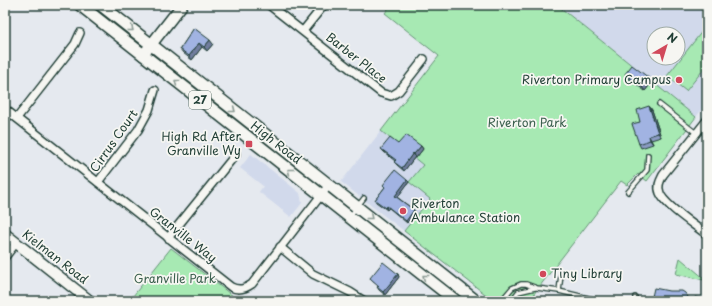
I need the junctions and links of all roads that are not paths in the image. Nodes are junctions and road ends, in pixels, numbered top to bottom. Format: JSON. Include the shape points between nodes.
{"nodes":[{"id":1,"x":80,"y":5,"type":"edge"},
{"id":2,"x":101,"y":5,"type":"edge"},
{"id":3,"x":174,"y":5,"type":"edge"},
{"id":4,"x":182,"y":5,"type":"edge"},
{"id":5,"x":269,"y":5,"type":"edge"},
{"id":6,"x":324,"y":5,"type":"edge"},
{"id":7,"x":303,"y":31,"type":"junction"},
{"id":8,"x":80,"y":34,"type":"dead end"},
{"id":9,"x":149,"y":43,"type":"junction"},
{"id":10,"x":140,"y":53,"type":"junction"},
{"id":11,"x":424,"y":59,"type":"dead end"},
{"id":12,"x":155,"y":90,"type":"dead end"},
{"id":13,"x":659,"y":104,"type":"dead end"},
{"id":14,"x":5,"y":109,"type":"edge"},
{"id":15,"x":16,"y":118,"type":"junction"},
{"id":16,"x":707,"y":120,"type":"edge"},
{"id":17,"x":696,"y":133,"type":"junction"},
{"id":18,"x":236,"y":154,"type":"dead end"},
{"id":19,"x":648,"y":155,"type":"dead end"},
{"id":20,"x":98,"y":182,"type":"junction"},
{"id":21,"x":328,"y":185,"type":"junction"},
{"id":22,"x":628,"y":192,"type":"dead end"},
{"id":23,"x":321,"y":195,"type":"junction"},
{"id":24,"x":361,"y":203,"type":"junction"},
{"id":25,"x":349,"y":217,"type":"junction"},
{"id":26,"x":5,"y":234,"type":"edge"},
{"id":27,"x":707,"y":234,"type":"edge"},
{"id":28,"x":168,"y":238,"type":"junction"},
{"id":29,"x":16,"y":243,"type":"junction"},
{"id":30,"x":280,"y":247,"type":"junction"},
{"id":31,"x":5,"y":257,"type":"edge"},
{"id":32,"x":561,"y":276,"type":"dead end"},
{"id":33,"x":534,"y":288,"type":"junction"},
{"id":34,"x":559,"y":291,"type":"junction"},
{"id":35,"x":360,"y":300,"type":"edge"},
{"id":36,"x":596,"y":300,"type":"edge"},
{"id":37,"x":88,"y":301,"type":"edge"},
{"id":38,"x":456,"y":301,"type":"edge"},
{"id":39,"x":476,"y":301,"type":"edge"},
{"id":40,"x":500,"y":301,"type":"edge"},
{"id":41,"x":511,"y":301,"type":"edge"},
{"id":42,"x":602,"y":301,"type":"edge"}],
"edges":[{"from":1,"to":10,"type":"main road","name":"High Road","number":"27"},
{"from":2,"to":9,"type":"main road","name":"High Road","number":"27","one_way":true},
{"from":3,"to":9,"type":"street"},
{"from":4,"to":9,"type":"street"},
{"from":5,"to":7,"type":"street","name":"Barber Place"},
{"from":6,"to":7,"type":"street"},
{"from":7,"to":11,"type":"street","name":"Barber Place","via":[[381,93],[391,96],[399,91]]},
{"from":8,"to":15,"type":"street","via":[[75,44]]},
{"from":9,"to":10,"type":"street"},
{"from":9,"to":21,"type":"main road","name":"High Road","number":"27","one_way":true},
{"from":23,"to":10,"type":"main road","name":"High Road","number":"27","one_way":true},
{"from":12,"to":20,"type":"street","name":"Cirrus Court","via":[[149,110],[138,130]]},
{"from":13,"to":17,"type":"lane"},
{"from":14,"to":15,"type":"street","name":"Granville Way"},
{"from":15,"to":20,"type":"street","name":"Granville Way"},
{"from":16,"to":17,"type":"street"},
{"from":17,"to":27,"type":"street","via":[[663,175],[659,187],[667,203]]},
{"from":18,"to":28,"type":"street"},
{"from":19,"to":22,"type":"lane","via":[[647,170]]},
{"from":20,"to":28,"type":"street","name":"Granville Way"},
{"from":21,"to":23,"type":"street","name":"Granville Way"},
{"from":21,"to":24,"type":"main road","name":"High Road","number":"27"},
{"from":23,"to":25,"type":"main road","name":"High Road","number":"27"},
{"from":23,"to":30,"type":"street","name":"Granville Way"},
{"from":24,"to":25,"type":"lane"},
{"from":24,"to":39,"type":"main road","name":"High Road","number":"27","one_way":true},
{"from":38,"to":25,"type":"main road","name":"High Road","number":"27","one_way":true},
{"from":26,"to":29,"type":"street","name":"Kielman Road"},
{"from":28,"to":30,"type":"street","name":"Granville Way","via":[[231,287],[241,290],[252,284]]},
{"from":29,"to":31,"type":"street"},
{"from":29,"to":37,"type":"street","name":"Kielman Road"},
{"from":30,"to":35,"type":"street","via":[[313,274]]},
{"from":32,"to":34,"type":"lane"},
{"from":33,"to":34,"type":"lane"},
{"from":33,"to":40,"type":"lane","via":[[526,284],[514,286]]},
{"from":33,"to":41,"type":"lane","via":[[518,292]]},
{"from":34,"to":36,"type":"lane"},
{"from":36,"to":42,"type":"lane"}]}
